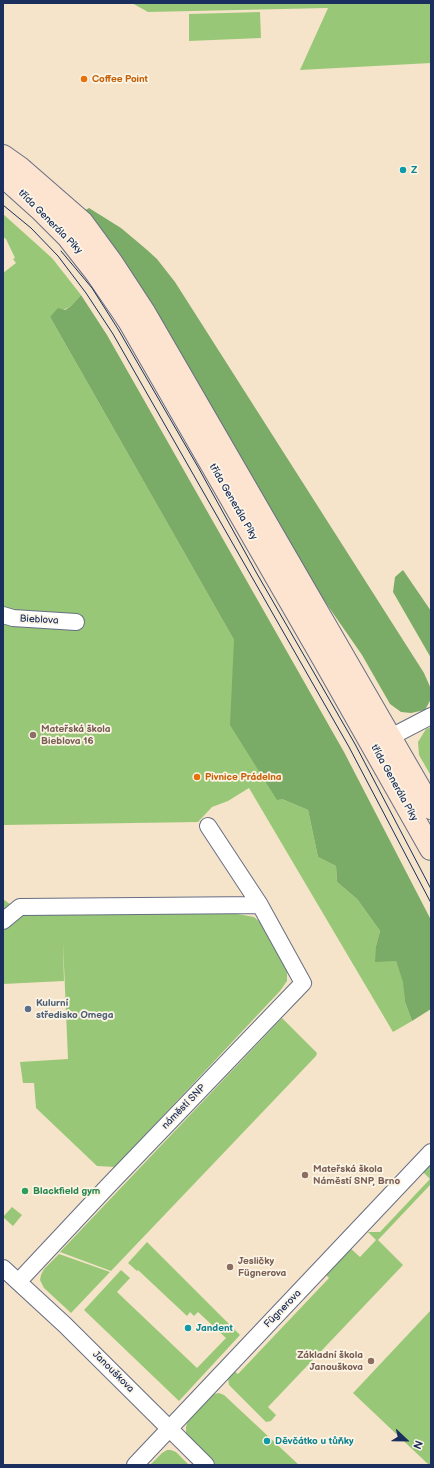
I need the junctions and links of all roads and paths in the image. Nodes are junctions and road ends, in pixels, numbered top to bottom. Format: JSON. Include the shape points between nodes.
{"nodes":[{"id":1,"x":3,"y":156,"type":"edge"},
{"id":2,"x":3,"y":178,"type":"edge"},
{"id":3,"x":3,"y":615,"type":"edge"},
{"id":4,"x":76,"y":622,"type":"dead end"},
{"id":5,"x":431,"y":716,"type":"edge"},
{"id":6,"x":382,"y":742,"type":"junction"},
{"id":7,"x":431,"y":808,"type":"edge"},
{"id":8,"x":208,"y":826,"type":"dead end"},
{"id":9,"x":431,"y":849,"type":"edge"},
{"id":10,"x":260,"y":905,"type":"junction"},
{"id":11,"x":3,"y":921,"type":"edge"},
{"id":12,"x":431,"y":1152,"type":"edge"},
{"id":13,"x":3,"y":1268,"type":"edge"},
{"id":14,"x":19,"y":1281,"type":"junction"},
{"id":15,"x":169,"y":1428,"type":"junction"},
{"id":16,"x":135,"y":1465,"type":"edge"},
{"id":17,"x":206,"y":1465,"type":"edge"}],
"edges":[{"from":1,"to":6,"type":"main road","name":"třída Generála Píky","via":[[82,222],[116,269],[152,325]]},
{"from":2,"to":6,"type":"main road","name":"třída Generála Píky","via":[[68,237],[129,321]]},
{"from":3,"to":4,"type":"street","name":"Bieblova"},
{"from":5,"to":6,"type":"street"},
{"from":6,"to":7,"type":"main road","name":"třída Generála Píky"},
{"from":6,"to":9,"type":"main road","name":"třída Generála Píky"},
{"from":8,"to":10,"type":"street","name":"náměstí SNP"},
{"from":10,"to":11,"type":"street","via":[[20,907]]},
{"from":10,"to":14,"type":"street","name":"náměstí SNP","via":[[303,983]]},
{"from":12,"to":15,"type":"street","name":"Fügnerova"},
{"from":13,"to":14,"type":"street"},
{"from":14,"to":15,"type":"street","name":"Janouškova"},
{"from":15,"to":16,"type":"street","name":"Fügnerova"},
{"from":15,"to":17,"type":"street","name":"Janouškova"}]}
